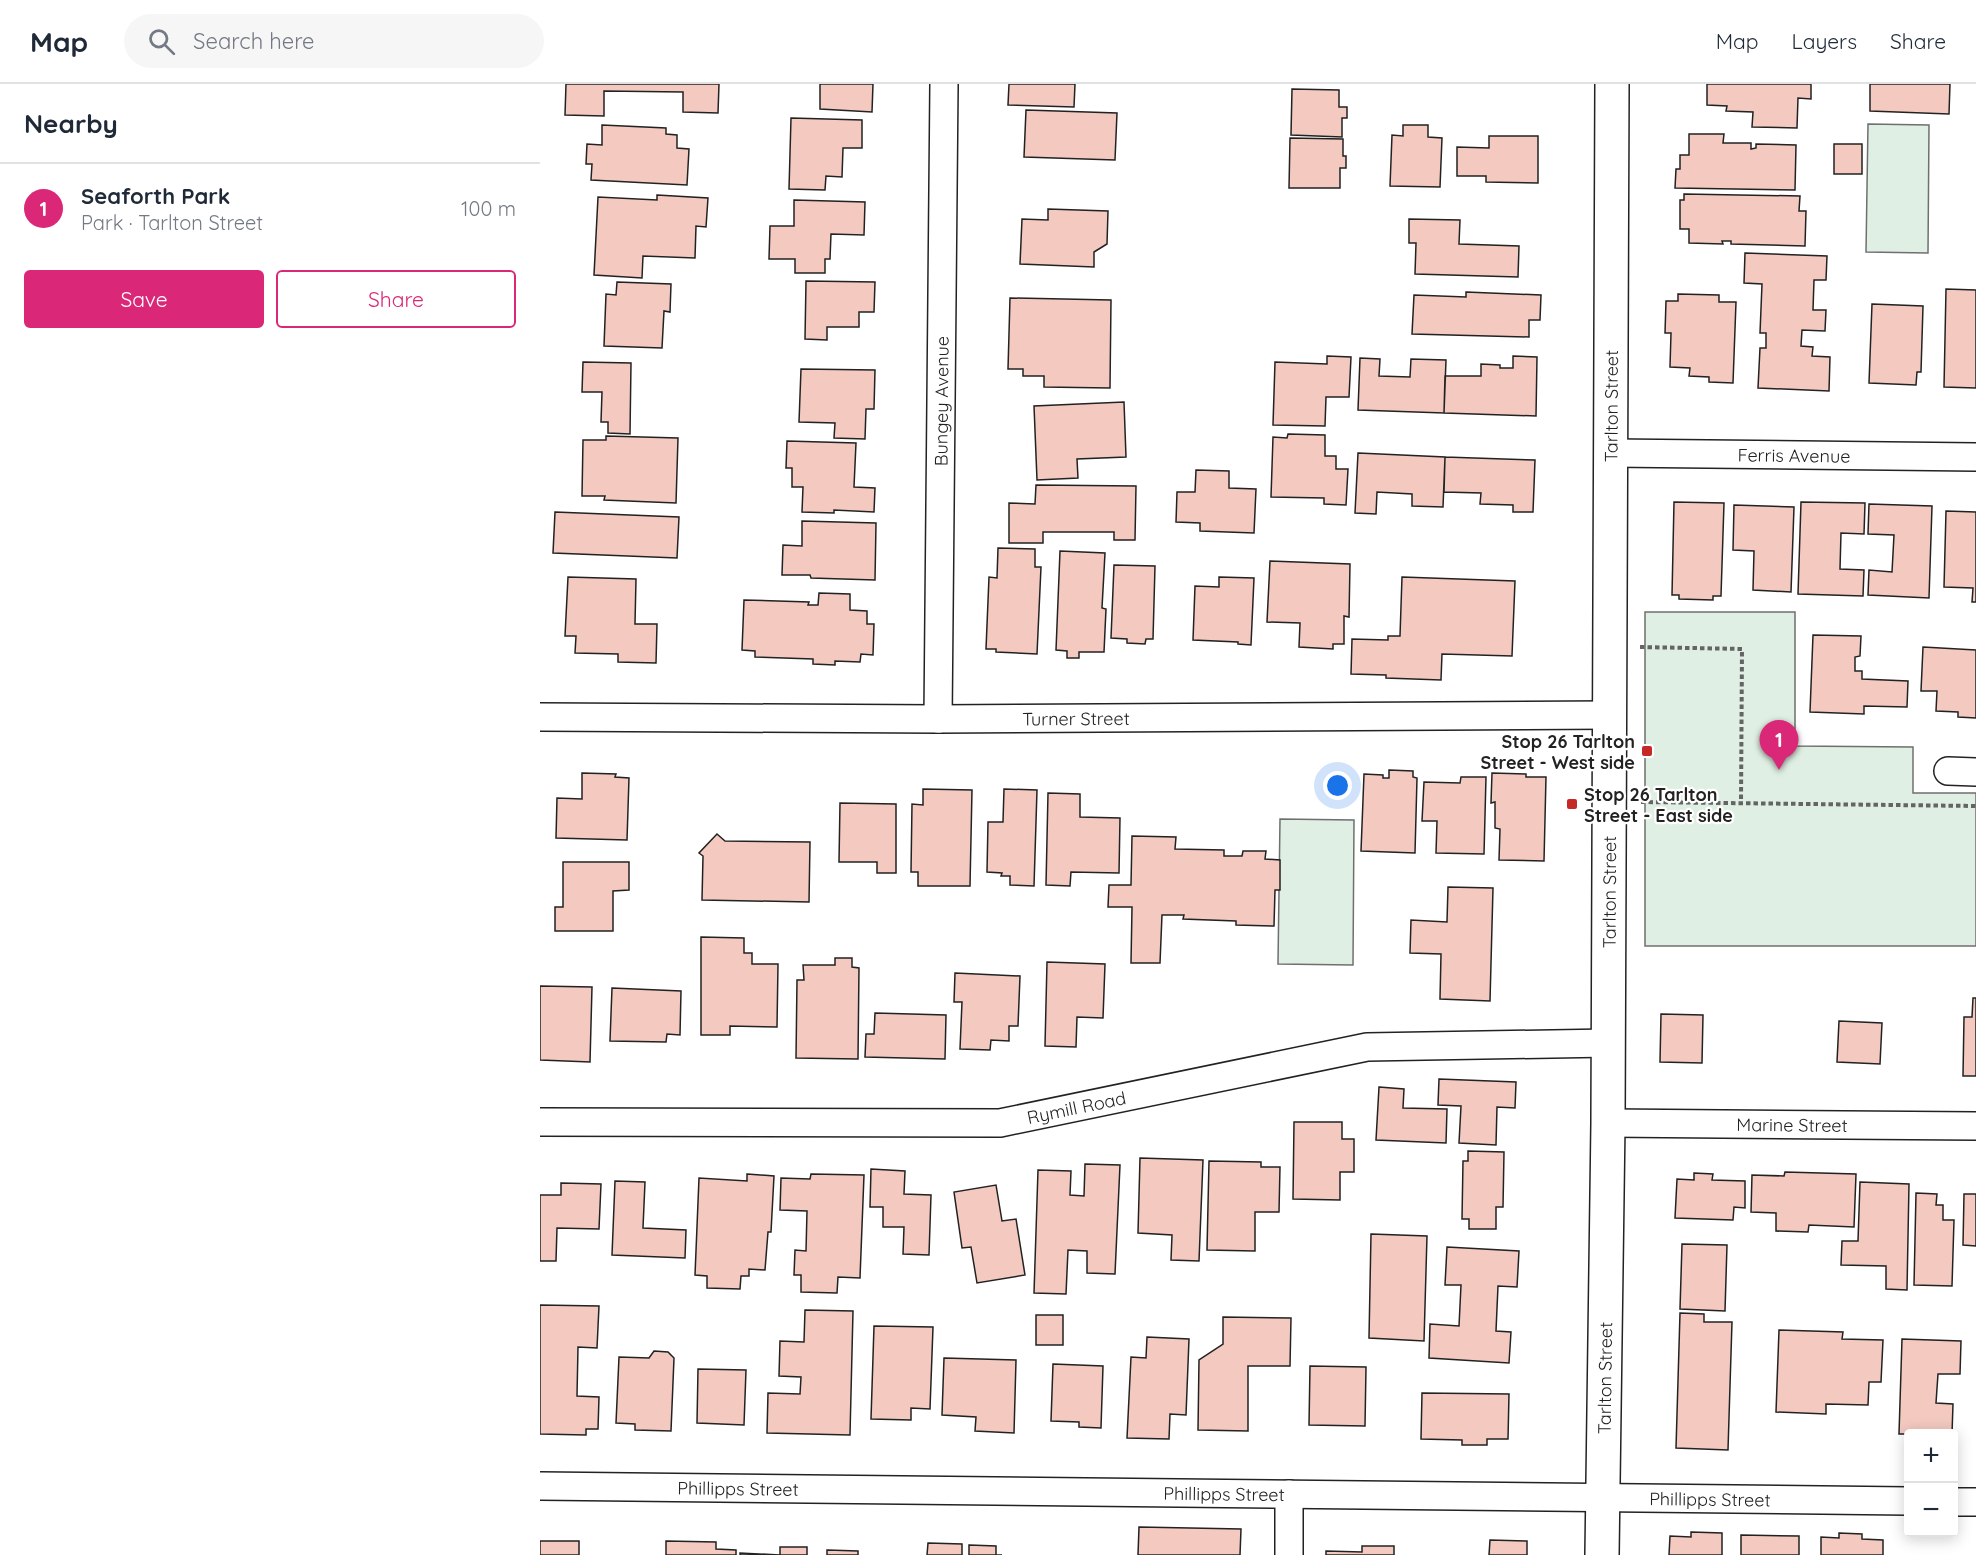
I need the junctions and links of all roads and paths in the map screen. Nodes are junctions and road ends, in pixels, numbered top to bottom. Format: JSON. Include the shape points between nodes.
{"nodes":[{"id":1,"x":944,"y":84,"type":"edge"},
{"id":2,"x":1612,"y":84,"type":"edge"},
{"id":3,"x":1611,"y":453,"type":"junction"},
{"id":4,"x":1976,"y":457,"type":"edge"},
{"id":5,"x":1611,"y":646,"type":"junction"},
{"id":6,"x":1611,"y":715,"type":"junction"},
{"id":7,"x":540,"y":717,"type":"edge"},
{"id":8,"x":938,"y":719,"type":"junction"},
{"id":9,"x":1948,"y":771,"type":"dead end"},
{"id":10,"x":1976,"y":772,"type":"edge"},
{"id":11,"x":1610,"y":802,"type":"junction"},
{"id":12,"x":1741,"y":803,"type":"junction"},
{"id":13,"x":1976,"y":806,"type":"edge"},
{"id":14,"x":1608,"y":1043,"type":"junction"},
{"id":15,"x":540,"y":1122,"type":"edge"},
{"id":16,"x":1608,"y":1123,"type":"junction"},
{"id":17,"x":1976,"y":1126,"type":"edge"},
{"id":18,"x":540,"y":1486,"type":"edge"},
{"id":19,"x":1289,"y":1494,"type":"junction"},
{"id":20,"x":1603,"y":1497,"type":"junction"},
{"id":21,"x":1904,"y":1501,"type":"edge"},
{"id":22,"x":1958,"y":1502,"type":"edge"},
{"id":23,"x":1976,"y":1502,"type":"edge"},
{"id":24,"x":1289,"y":1555,"type":"edge"},
{"id":25,"x":1602,"y":1555,"type":"edge"}],
"edges":[{"from":1,"to":8,"type":"street","name":"Bungey Avenue"},
{"from":2,"to":3,"type":"street","name":"Tarlton Street"},
{"from":3,"to":4,"type":"street","name":"Ferris Avenue"},
{"from":3,"to":5,"type":"street","name":"Tarlton Street"},
{"from":5,"to":6,"type":"street","name":"Tarlton Street"},
{"from":5,"to":12,"type":"path","via":[[1742,649]]},
{"from":6,"to":8,"type":"street","name":"Turner Street"},
{"from":6,"to":11,"type":"street","name":"Tarlton Street"},
{"from":7,"to":8,"type":"street","name":"Turner Street"},
{"from":9,"to":10,"type":"street"},
{"from":11,"to":12,"type":"path"},
{"from":11,"to":14,"type":"street","name":"Tarlton Street"},
{"from":12,"to":13,"type":"path"},
{"from":14,"to":15,"type":"street","name":"Rymill Road","via":[[1367,1047],[1000,1123]]},
{"from":14,"to":16,"type":"street","name":"Tarlton Street"},
{"from":16,"to":17,"type":"street","name":"Marine Street"},
{"from":16,"to":20,"type":"street","name":"Tarlton Street"},
{"from":18,"to":19,"type":"street","name":"Phillipps Street"},
{"from":19,"to":20,"type":"street","name":"Phillipps Street"},
{"from":19,"to":24,"type":"street"},
{"from":20,"to":21,"type":"street","name":"Phillipps Street"},
{"from":20,"to":25,"type":"street","name":"Tarlton Street"},
{"from":22,"to":23,"type":"street"}]}
